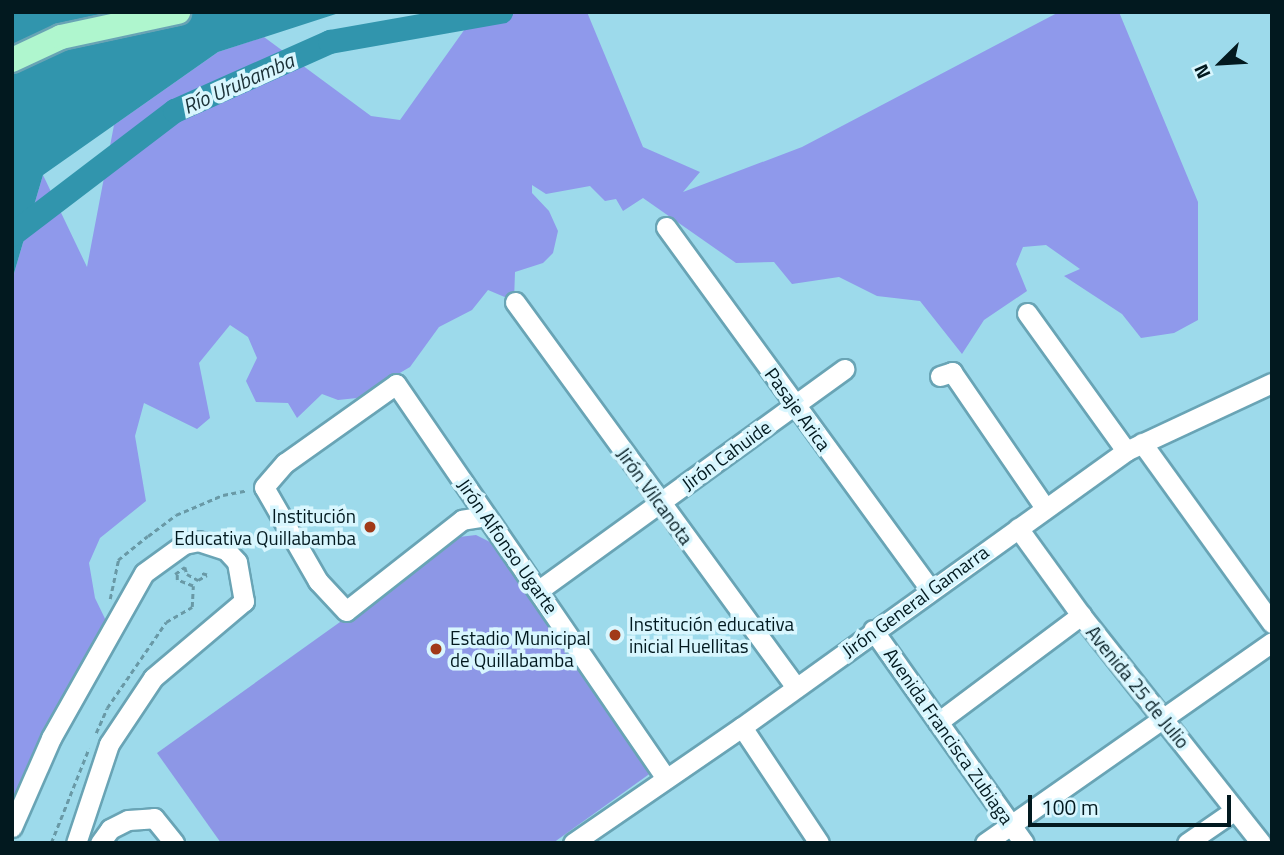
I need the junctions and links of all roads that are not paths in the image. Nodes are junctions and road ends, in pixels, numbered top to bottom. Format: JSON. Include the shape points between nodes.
{"nodes":[{"id":1,"x":178,"y":12,"type":"edge"},
{"id":2,"x":12,"y":60,"type":"edge"},
{"id":3,"x":666,"y":227,"type":"dead end"},
{"id":4,"x":514,"y":302,"type":"dead end"},
{"id":5,"x":1027,"y":313,"type":"dead end"},
{"id":6,"x":844,"y":369,"type":"dead end"},
{"id":7,"x":940,"y":376,"type":"dead end"},
{"id":8,"x":1272,"y":383,"type":"edge"},
{"id":9,"x":796,"y":404,"type":"junction"},
{"id":10,"x":1134,"y":447,"type":"junction"},
{"id":11,"x":660,"y":503,"type":"junction"},
{"id":12,"x":1045,"y":508,"type":"junction"},
{"id":13,"x":486,"y":516,"type":"junction"},
{"id":14,"x":1018,"y":528,"type":"junction"},
{"id":15,"x":540,"y":590,"type":"junction"},
{"id":16,"x":931,"y":590,"type":"junction"},
{"id":17,"x":1081,"y":615,"type":"junction"},
{"id":18,"x":1272,"y":623,"type":"edge"},
{"id":19,"x":873,"y":630,"type":"junction"},
{"id":20,"x":1272,"y":642,"type":"edge"},
{"id":21,"x":796,"y":688,"type":"junction"},
{"id":22,"x":1164,"y":719,"type":"junction"},
{"id":23,"x":938,"y":722,"type":"junction"},
{"id":24,"x":742,"y":727,"type":"junction"},
{"id":25,"x":666,"y":778,"type":"junction"},
{"id":26,"x":1235,"y":810,"type":"junction"},
{"id":27,"x":1011,"y":824,"type":"junction"},
{"id":28,"x":12,"y":827,"type":"edge"},
{"id":29,"x":76,"y":843,"type":"edge"},
{"id":30,"x":100,"y":843,"type":"edge"},
{"id":31,"x":174,"y":843,"type":"edge"},
{"id":32,"x":573,"y":843,"type":"edge"},
{"id":33,"x":819,"y":843,"type":"edge"},
{"id":34,"x":985,"y":843,"type":"edge"},
{"id":35,"x":1024,"y":843,"type":"edge"},
{"id":36,"x":1187,"y":843,"type":"edge"},
{"id":37,"x":1261,"y":843,"type":"edge"}],
"edges":[{"from":1,"to":2,"type":"main road","via":[[61,37]]},
{"from":3,"to":9,"type":"street","name":"Pasaje Arica"},
{"from":4,"to":11,"type":"street","name":"Jirón Vilcanota"},
{"from":5,"to":10,"type":"street"},
{"from":6,"to":9,"type":"street","name":"Jirón Cahuide"},
{"from":7,"to":12,"type":"street","via":[[952,372]]},
{"from":8,"to":10,"type":"street","name":"Jirón General Gamarra"},
{"from":9,"to":11,"type":"street","name":"Jirón Cahuide"},
{"from":9,"to":16,"type":"street","name":"Pasaje Arica"},
{"from":10,"to":12,"type":"street","name":"Jirón General Gamarra"},
{"from":10,"to":18,"type":"street"},
{"from":11,"to":15,"type":"street","name":"Jirón Cahuide"},
{"from":11,"to":21,"type":"street","name":"Jirón Vilcanota"},
{"from":12,"to":14,"type":"street","name":"Jirón General Gamarra"},
{"from":13,"to":13,"type":"street","name":"Jirón Alfonso Ugarte","via":[[396,384],[285,463],[264,487],[318,581],[346,611],[462,520]]},
{"from":13,"to":15,"type":"street","name":"Jirón Alfonso Ugarte"},
{"from":14,"to":16,"type":"street","name":"Jirón General Gamarra"},
{"from":14,"to":17,"type":"street","name":"Avenida 25 de Julio"},
{"from":15,"to":25,"type":"street","name":"Jirón Alfonso Ugarte"},
{"from":16,"to":19,"type":"street","name":"Jirón General Gamarra"},
{"from":17,"to":22,"type":"street","name":"Avenida 25 de Julio"},
{"from":17,"to":23,"type":"street"},
{"from":19,"to":21,"type":"street","name":"Jirón General Gamarra"},
{"from":19,"to":23,"type":"street","name":"Avenida Francisca Zubiaga"},
{"from":20,"to":22,"type":"street"},
{"from":21,"to":24,"type":"street","name":"Jirón General Gamarra"},
{"from":22,"to":26,"type":"street","name":"Avenida 25 de Julio"},
{"from":22,"to":27,"type":"street"},
{"from":23,"to":27,"type":"street","name":"Avenida Francisca Zubiaga"},
{"from":24,"to":25,"type":"street","name":"Jirón General Gamarra"},
{"from":24,"to":33,"type":"street"},
{"from":25,"to":32,"type":"street","name":"Jirón General Gamarra"},
{"from":26,"to":36,"type":"street"},
{"from":26,"to":37,"type":"street","name":"Avenida 25 de Julio"},
{"from":27,"to":34,"type":"street"},
{"from":27,"to":35,"type":"street","name":"Avenida Francisca Zubiaga"},
{"from":28,"to":29,"type":"street","via":[[51,738],[144,573],[184,544],[198,541],[226,550],[240,571],[244,601],[153,678],[109,744]]},
{"from":30,"to":31,"type":"street","via":[[110,829],[128,820],[154,818]]}]}
